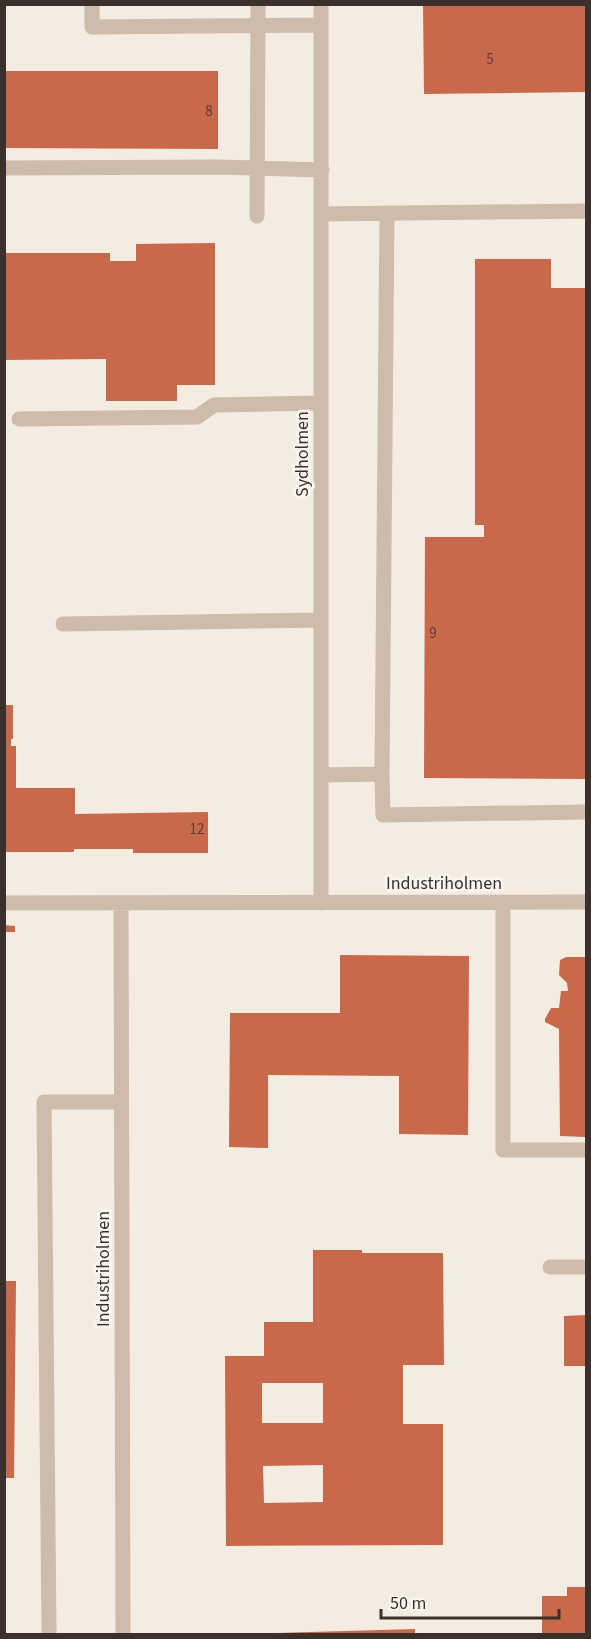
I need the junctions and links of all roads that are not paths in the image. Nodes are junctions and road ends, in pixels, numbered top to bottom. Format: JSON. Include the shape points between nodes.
{"nodes":[{"id":1,"x":92,"y":4,"type":"edge"},
{"id":2,"x":258,"y":4,"type":"edge"},
{"id":3,"x":321,"y":4,"type":"edge"},
{"id":4,"x":258,"y":24,"type":"junction"},
{"id":5,"x":321,"y":25,"type":"junction"},
{"id":6,"x":4,"y":168,"type":"edge"},
{"id":7,"x":257,"y":168,"type":"junction"},
{"id":8,"x":322,"y":170,"type":"junction"},
{"id":9,"x":586,"y":211,"type":"edge"},
{"id":10,"x":387,"y":213,"type":"junction"},
{"id":11,"x":321,"y":214,"type":"junction"},
{"id":12,"x":257,"y":216,"type":"dead end"},
{"id":13,"x":321,"y":403,"type":"junction"},
{"id":14,"x":19,"y":419,"type":"dead end"},
{"id":15,"x":321,"y":620,"type":"junction"},
{"id":16,"x":63,"y":624,"type":"dead end"},
{"id":17,"x":382,"y":774,"type":"junction"},
{"id":18,"x":321,"y":775,"type":"junction"},
{"id":19,"x":586,"y":812,"type":"edge"},
{"id":20,"x":503,"y":902,"type":"junction"},
{"id":21,"x":586,"y":902,"type":"edge"},
{"id":22,"x":4,"y":903,"type":"edge"},
{"id":23,"x":121,"y":903,"type":"junction"},
{"id":24,"x":321,"y":903,"type":"junction"},
{"id":25,"x":121,"y":1102,"type":"junction"},
{"id":26,"x":586,"y":1150,"type":"edge"},
{"id":27,"x":550,"y":1267,"type":"dead end"},
{"id":28,"x":586,"y":1267,"type":"edge"},
{"id":29,"x":49,"y":1635,"type":"edge"},
{"id":30,"x":123,"y":1635,"type":"edge"}],
"edges":[{"from":1,"to":4,"type":"street","via":[[92,27]]},
{"from":2,"to":4,"type":"street"},
{"from":3,"to":5,"type":"street","name":"Sydholmen"},
{"from":4,"to":5,"type":"street"},
{"from":4,"to":7,"type":"street"},
{"from":5,"to":8,"type":"street","name":"Sydholmen"},
{"from":6,"to":7,"type":"street"},
{"from":7,"to":8,"type":"street"},
{"from":7,"to":12,"type":"street"},
{"from":8,"to":11,"type":"street","name":"Sydholmen"},
{"from":9,"to":10,"type":"street"},
{"from":10,"to":11,"type":"street"},
{"from":10,"to":17,"type":"street"},
{"from":11,"to":13,"type":"street","name":"Sydholmen"},
{"from":13,"to":14,"type":"street","via":[[214,405],[197,417]]},
{"from":13,"to":15,"type":"street","name":"Sydholmen"},
{"from":15,"to":16,"type":"street"},
{"from":15,"to":18,"type":"street","name":"Sydholmen"},
{"from":17,"to":18,"type":"street"},
{"from":17,"to":19,"type":"street","via":[[383,815]]},
{"from":18,"to":24,"type":"street","name":"Sydholmen"},
{"from":20,"to":21,"type":"street","name":"Industriholmen"},
{"from":20,"to":24,"type":"street","name":"Industriholmen"},
{"from":20,"to":26,"type":"street","via":[[503,1150]]},
{"from":22,"to":23,"type":"street","name":"Industriholmen"},
{"from":23,"to":24,"type":"street","name":"Industriholmen"},
{"from":23,"to":25,"type":"street","name":"Industriholmen"},
{"from":25,"to":29,"type":"street","via":[[44,1102]]},
{"from":25,"to":30,"type":"street","name":"Industriholmen"},
{"from":27,"to":28,"type":"street"}]}
